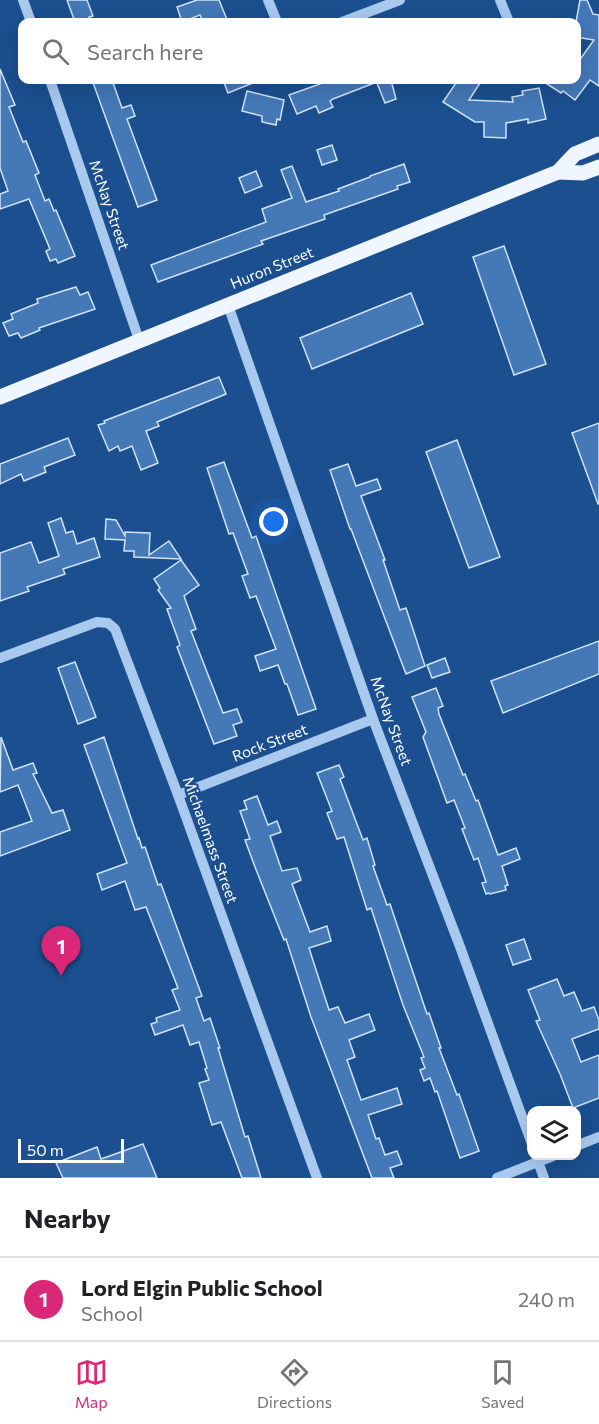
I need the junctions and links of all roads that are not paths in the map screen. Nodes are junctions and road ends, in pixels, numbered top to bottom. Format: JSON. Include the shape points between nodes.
{"nodes":[{"id":1,"x":23,"y":0,"type":"edge"},
{"id":2,"x":268,"y":0,"type":"edge"},
{"id":3,"x":400,"y":0,"type":"edge"},
{"id":4,"x":500,"y":0,"type":"edge"},
{"id":5,"x":30,"y":18,"type":"edge"},
{"id":6,"x":275,"y":18,"type":"edge"},
{"id":7,"x":353,"y":18,"type":"edge"},
{"id":8,"x":507,"y":18,"type":"edge"},
{"id":9,"x":51,"y":84,"type":"edge"},
{"id":10,"x":599,"y":144,"type":"edge"},
{"id":11,"x":599,"y":167,"type":"edge"},
{"id":12,"x":558,"y":172,"type":"junction"},
{"id":13,"x":228,"y":305,"type":"junction"},
{"id":14,"x":139,"y":340,"type":"junction"},
{"id":15,"x":0,"y":397,"type":"edge"},
{"id":16,"x":0,"y":658,"type":"edge"},
{"id":17,"x":373,"y":719,"type":"junction"},
{"id":18,"x":178,"y":795,"type":"junction"},
{"id":19,"x":527,"y":1133,"type":"edge"},
{"id":20,"x":599,"y":1137,"type":"edge"},
{"id":21,"x":581,"y":1144,"type":"edge"},
{"id":22,"x":535,"y":1160,"type":"edge"},
{"id":23,"x":537,"y":1160,"type":"edge"},
{"id":24,"x":317,"y":1178,"type":"edge"},
{"id":25,"x":496,"y":1178,"type":"edge"},
{"id":26,"x":544,"y":1178,"type":"edge"}],
"edges":[{"from":1,"to":5,"type":"street"},
{"from":2,"to":6,"type":"street"},
{"from":3,"to":7,"type":"street"},
{"from":4,"to":8,"type":"street"},
{"from":9,"to":14,"type":"street","name":"McNay Street"},
{"from":10,"to":12,"type":"main road","name":"Huron Street","via":[[575,154]]},
{"from":11,"to":12,"type":"main road","name":"Huron Street","via":[[583,173]]},
{"from":12,"to":13,"type":"main road","name":"Huron Street"},
{"from":13,"to":14,"type":"main road","name":"Huron Street"},
{"from":13,"to":17,"type":"street","name":"McNay Street"},
{"from":14,"to":15,"type":"main road","name":"Huron Street"},
{"from":16,"to":18,"type":"street","name":"Michaelmass Street","via":[[97,622],[108,623],[121,643]]},
{"from":17,"to":18,"type":"street","name":"Rock Street"},
{"from":17,"to":19,"type":"street","name":"McNay Street"},
{"from":18,"to":24,"type":"street","name":"Michaelmass Street"},
{"from":20,"to":21,"type":"street"},
{"from":22,"to":25,"type":"street"},
{"from":23,"to":26,"type":"street"}]}
